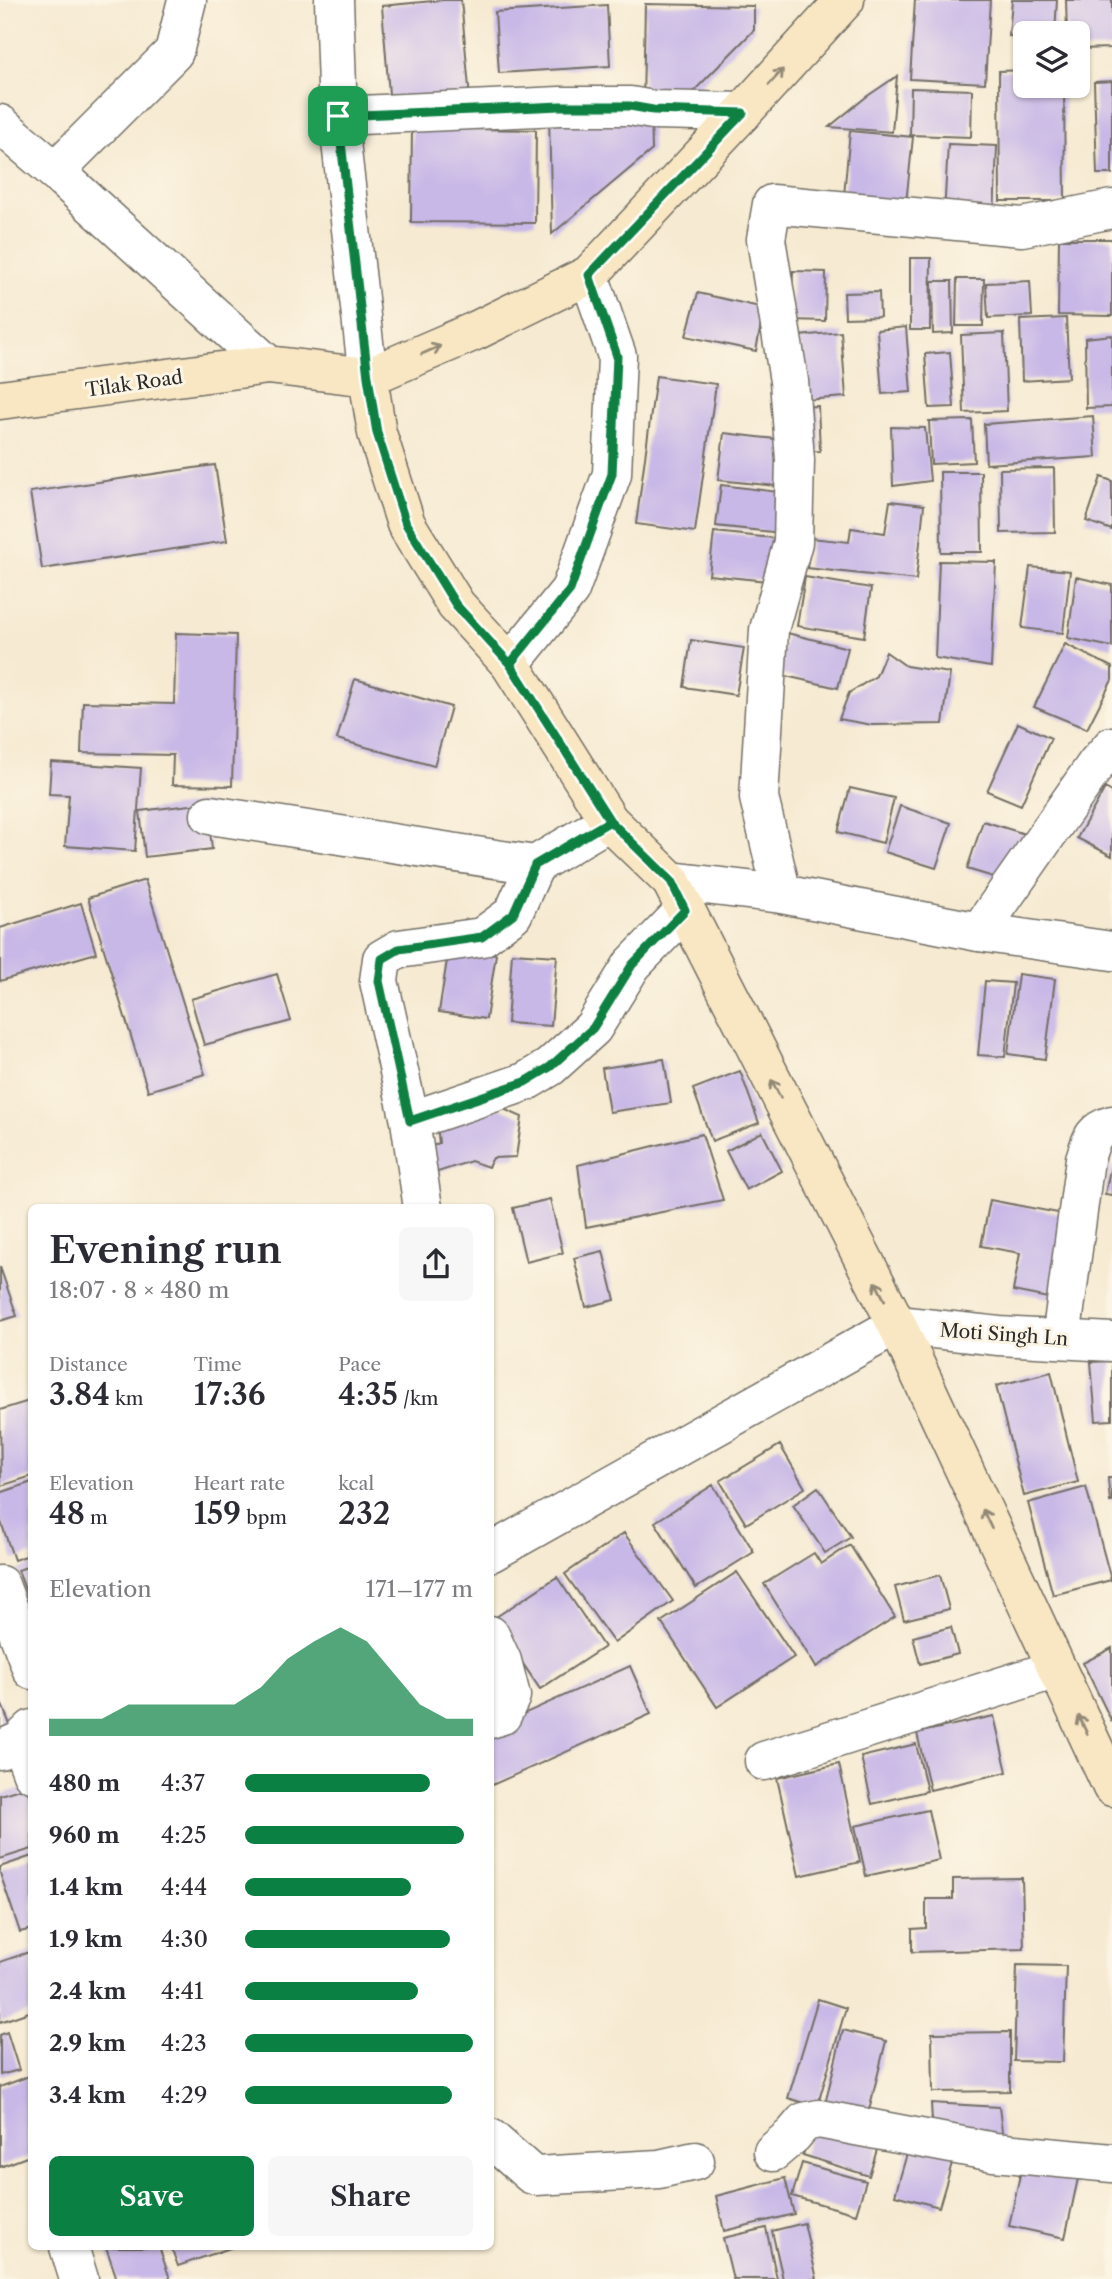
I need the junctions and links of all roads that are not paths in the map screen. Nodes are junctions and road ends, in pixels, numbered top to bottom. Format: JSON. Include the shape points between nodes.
{"nodes":[{"id":1,"x":187,"y":0,"type":"edge"},
{"id":2,"x":334,"y":0,"type":"edge"},
{"id":3,"x":845,"y":0,"type":"edge"},
{"id":4,"x":743,"y":113,"type":"junction"},
{"id":5,"x":338,"y":116,"type":"junction"},
{"id":6,"x":0,"y":124,"type":"edge"},
{"id":7,"x":55,"y":171,"type":"junction"},
{"id":8,"x":1112,"y":209,"type":"edge"},
{"id":9,"x":589,"y":275,"type":"junction"},
{"id":10,"x":268,"y":365,"type":"junction"},
{"id":11,"x":368,"y":377,"type":"junction"},
{"id":12,"x":0,"y":400,"type":"edge"},
{"id":13,"x":510,"y":664,"type":"junction"},
{"id":14,"x":1112,"y":746,"type":"edge"},
{"id":15,"x":210,"y":815,"type":"dead end"},
{"id":16,"x":610,"y":821,"type":"junction"},
{"id":17,"x":535,"y":865,"type":"junction"},
{"id":18,"x":782,"y":894,"type":"junction"},
{"id":19,"x":678,"y":896,"type":"junction"},
{"id":20,"x":979,"y":932,"type":"junction"},
{"id":21,"x":1112,"y":951,"type":"edge"},
{"id":22,"x":410,"y":1121,"type":"junction"},
{"id":23,"x":1112,"y":1125,"type":"edge"},
{"id":24,"x":422,"y":1204,"type":"edge"},
{"id":25,"x":897,"y":1325,"type":"junction"},
{"id":26,"x":1061,"y":1339,"type":"junction"},
{"id":27,"x":1112,"y":1342,"type":"edge"},
{"id":28,"x":494,"y":1551,"type":"edge"},
{"id":29,"x":0,"y":1585,"type":"edge"},
{"id":30,"x":494,"y":1644,"type":"edge"},
{"id":31,"x":28,"y":1659,"type":"edge"},
{"id":32,"x":1057,"y":1669,"type":"junction"},
{"id":33,"x":494,"y":1718,"type":"edge"},
{"id":34,"x":764,"y":1761,"type":"dead end"},
{"id":35,"x":1112,"y":1787,"type":"edge"},
{"id":36,"x":494,"y":2142,"type":"edge"},
{"id":37,"x":773,"y":2152,"type":"dead end"},
{"id":38,"x":695,"y":2161,"type":"dead end"},
{"id":39,"x":1112,"y":2163,"type":"edge"},
{"id":40,"x":70,"y":2250,"type":"edge"},
{"id":41,"x":79,"y":2279,"type":"edge"}],
"edges":[{"from":1,"to":7,"type":"street","via":[[174,52]]},
{"from":2,"to":5,"type":"street"},
{"from":4,"to":3,"type":"main road","one_way":true},
{"from":4,"to":5,"type":"street","via":[[574,106]]},
{"from":4,"to":9,"type":"main road"},
{"from":5,"to":11,"type":"street"},
{"from":6,"to":7,"type":"street"},
{"from":7,"to":10,"type":"street"},
{"from":8,"to":18,"type":"street","via":[[1022,227],[772,204],[766,239],[789,381],[795,460],[793,541],[769,630],[759,798]]},
{"from":11,"to":9,"type":"main road","one_way":true},
{"from":9,"to":13,"type":"street","via":[[617,356],[612,474],[570,590]]},
{"from":10,"to":11,"type":"main road","name":"Tilak Road"},
{"from":10,"to":12,"type":"main road","name":"Tilak Road"},
{"from":11,"to":13,"type":"main road","via":[[377,433],[406,524],[456,605]]},
{"from":13,"to":16,"type":"main road"},
{"from":14,"to":20,"type":"street"},
{"from":15,"to":17,"type":"street"},
{"from":16,"to":17,"type":"street"},
{"from":16,"to":19,"type":"main road"},
{"from":17,"to":22,"type":"street","via":[[513,914],[482,937],[399,949],[382,959],[379,981]]},
{"from":18,"to":19,"type":"street"},
{"from":18,"to":20,"type":"street"},
{"from":19,"to":22,"type":"street","via":[[593,1028],[550,1067],[525,1082]]},
{"from":25,"to":19,"type":"main road","one_way":true},
{"from":20,"to":21,"type":"street"},
{"from":22,"to":24,"type":"street"},
{"from":23,"to":26,"type":"street","via":[[1092,1135],[1085,1159]]},
{"from":25,"to":26,"type":"street","name":"Moti Singh Ln"},
{"from":25,"to":28,"type":"street"},
{"from":32,"to":25,"type":"main road","one_way":true},
{"from":26,"to":27,"type":"street","name":"Moti Singh Ln"},
{"from":29,"to":31,"type":"street"},
{"from":30,"to":33,"type":"street","via":[[511,1696],[502,1714]]},
{"from":32,"to":34,"type":"street"},
{"from":35,"to":32,"type":"main road","one_way":true},
{"from":36,"to":38,"type":"street","via":[[536,2176],[659,2169]]},
{"from":37,"to":39,"type":"street","via":[[804,2122],[818,2119],[994,2152]]},
{"from":40,"to":41,"type":"street"}]}
